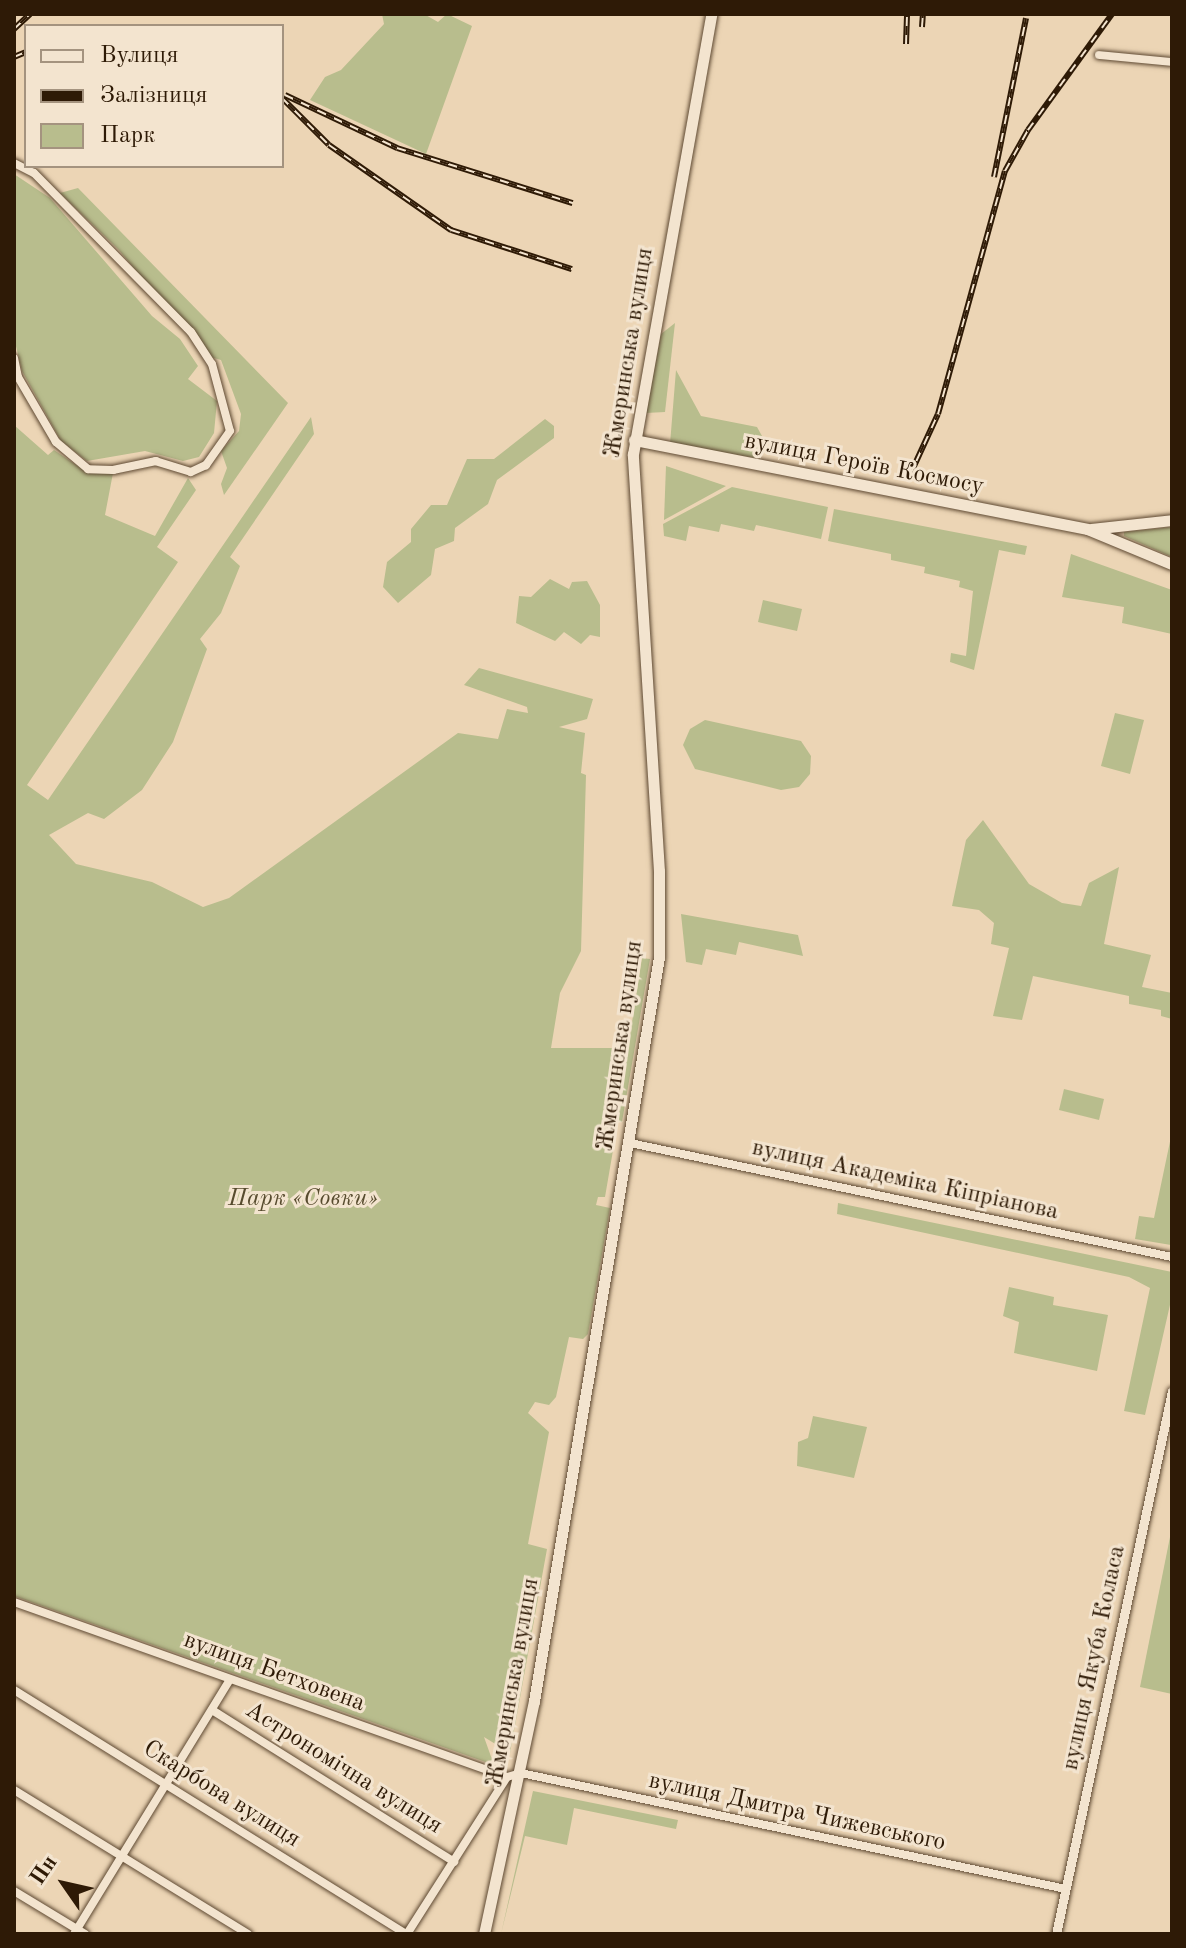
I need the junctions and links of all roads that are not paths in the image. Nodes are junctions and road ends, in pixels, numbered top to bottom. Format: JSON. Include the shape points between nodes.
{"nodes":[{"id":1,"x":711,"y":14,"type":"edge"},
{"id":2,"x":1099,"y":55,"type":"dead end"},
{"id":3,"x":1172,"y":62,"type":"edge"},
{"id":4,"x":14,"y":163,"type":"edge"},
{"id":5,"x":14,"y":358,"type":"edge"},
{"id":6,"x":634,"y":440,"type":"junction"},
{"id":7,"x":1172,"y":520,"type":"edge"},
{"id":8,"x":1087,"y":529,"type":"junction"},
{"id":9,"x":1172,"y":564,"type":"edge"},
{"id":10,"x":630,"y":1143,"type":"junction"},
{"id":11,"x":1172,"y":1257,"type":"edge"},
{"id":12,"x":1172,"y":1391,"type":"edge"},
{"id":13,"x":14,"y":1602,"type":"edge"},
{"id":14,"x":229,"y":1681,"type":"junction"},
{"id":15,"x":14,"y":1690,"type":"edge"},
{"id":16,"x":212,"y":1710,"type":"junction"},
{"id":17,"x":521,"y":1773,"type":"junction"},
{"id":18,"x":507,"y":1777,"type":"junction"},
{"id":19,"x":167,"y":1784,"type":"junction"},
{"id":20,"x":14,"y":1790,"type":"edge"},
{"id":21,"x":121,"y":1856,"type":"junction"},
{"id":22,"x":454,"y":1862,"type":"junction"},
{"id":23,"x":1066,"y":1889,"type":"junction"},
{"id":24,"x":14,"y":1891,"type":"edge"},
{"id":25,"x":79,"y":1932,"type":"edge"},
{"id":26,"x":248,"y":1934,"type":"edge"},
{"id":27,"x":407,"y":1934,"type":"edge"},
{"id":28,"x":484,"y":1934,"type":"edge"},
{"id":29,"x":1056,"y":1934,"type":"edge"}],
"edges":[{"from":1,"to":6,"type":"main road","name":"Жмеринська вулиця"},
{"from":2,"to":3,"type":"street"},
{"from":4,"to":5,"type":"street","via":[[34,173],[191,332],[212,364],[230,431],[206,465],[191,472],[156,461],[88,469],[56,442],[18,377]]},
{"from":6,"to":8,"type":"main road","name":"вулиця Героїв Космосу"},
{"from":6,"to":10,"type":"main road","name":"Жмеринська вулиця","via":[[660,939]]},
{"from":7,"to":8,"type":"main road","name":"вулиця Героїв Космосу"},
{"from":8,"to":9,"type":"main road","name":"вулиця Героїв Космосу"},
{"from":10,"to":11,"type":"street","name":"вулиця Академіка Кіпріанова"},
{"from":10,"to":17,"type":"main road","name":"Жмеринська вулиця"},
{"from":12,"to":23,"type":"street","name":"вулиця Якуба Коласа"},
{"from":13,"to":14,"type":"street","name":"вулиця Бетховена"},
{"from":14,"to":16,"type":"street"},
{"from":14,"to":18,"type":"street","name":"вулиця Бетховена"},
{"from":15,"to":19,"type":"street","name":"Скарбова вулиця"},
{"from":16,"to":19,"type":"street"},
{"from":16,"to":22,"type":"street","name":"Астрономічна вулиця"},
{"from":17,"to":18,"type":"street"},
{"from":17,"to":23,"type":"street","name":"вулиця Дмитра Чижевського"},
{"from":17,"to":28,"type":"main road","name":"Жмеринська вулиця"},
{"from":18,"to":22,"type":"street"},
{"from":19,"to":21,"type":"street"},
{"from":19,"to":27,"type":"street","name":"Скарбова вулиця"},
{"from":20,"to":21,"type":"street"},
{"from":21,"to":25,"type":"street"},
{"from":21,"to":26,"type":"street"},
{"from":22,"to":27,"type":"street"},
{"from":23,"to":29,"type":"street","name":"вулиця Якуба Коласа"},
{"from":24,"to":25,"type":"street"}]}
